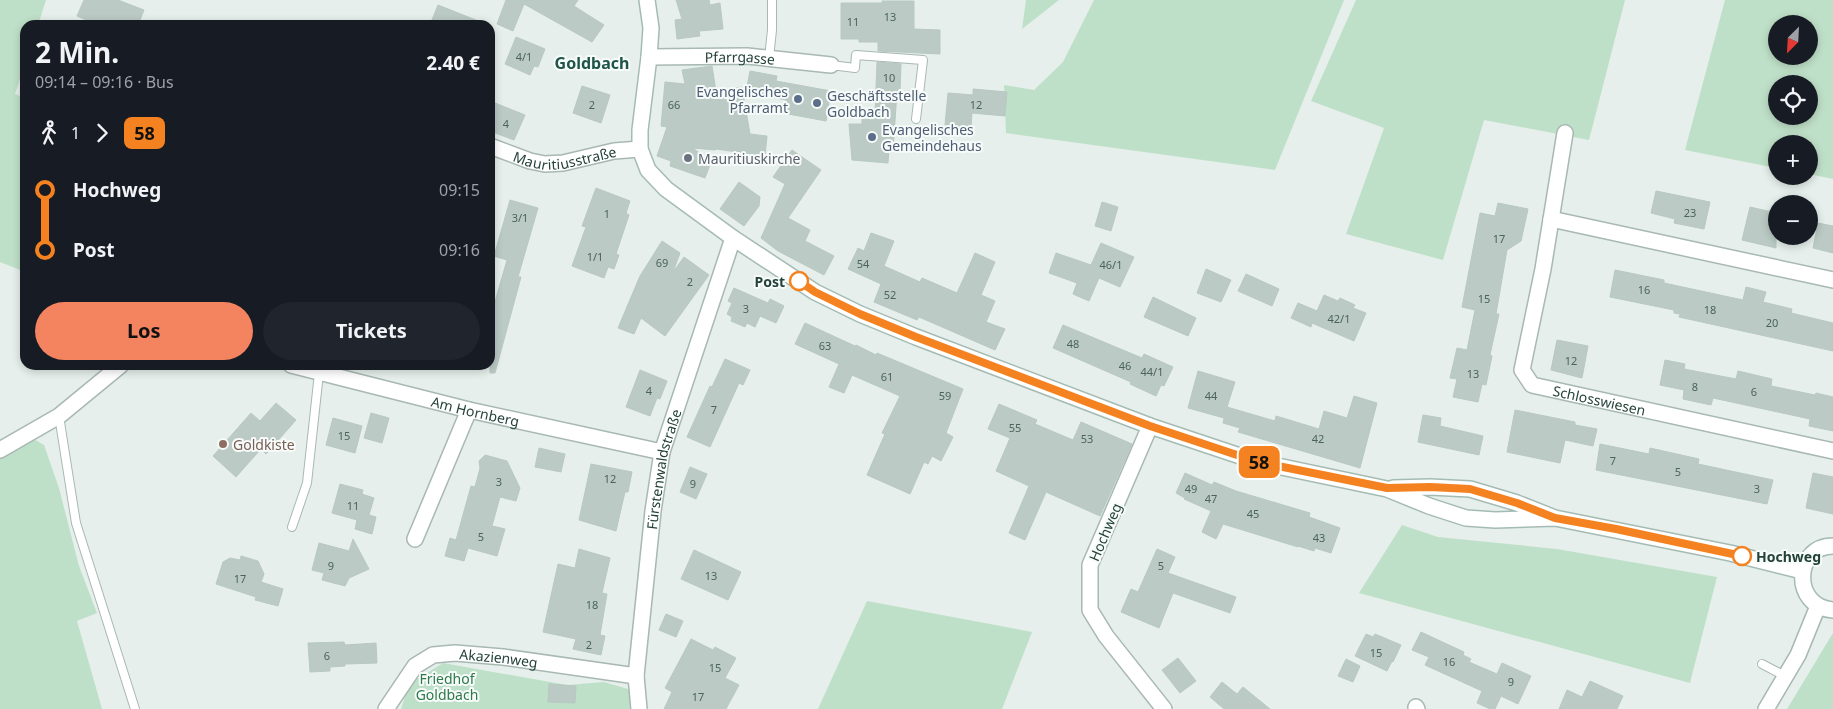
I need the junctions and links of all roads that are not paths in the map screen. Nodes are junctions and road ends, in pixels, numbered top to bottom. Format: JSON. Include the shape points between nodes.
{"nodes":[{"id":1,"x":647,"y":0,"type":"edge"},
{"id":2,"x":772,"y":0,"type":"edge"},
{"id":3,"x":649,"y":57,"type":"junction"},
{"id":4,"x":768,"y":58,"type":"junction"},
{"id":5,"x":831,"y":65,"type":"joint"},
{"id":6,"x":916,"y":119,"type":"dead end"},
{"id":7,"x":1565,"y":133,"type":"dead end"},
{"id":8,"x":495,"y":148,"type":"edge"},
{"id":9,"x":640,"y":150,"type":"junction"},
{"id":10,"x":1551,"y":219,"type":"junction"},
{"id":11,"x":733,"y":238,"type":"junction"},
{"id":12,"x":1833,"y":280,"type":"edge"},
{"id":13,"x":114,"y":370,"type":"edge"},
{"id":14,"x":308,"y":370,"type":"edge"},
{"id":15,"x":319,"y":373,"type":"junction"},
{"id":16,"x":469,"y":410,"type":"junction"},
{"id":17,"x":58,"y":416,"type":"junction"},
{"id":18,"x":1150,"y":426,"type":"junction"},
{"id":19,"x":0,"y":450,"type":"edge"},
{"id":20,"x":1833,"y":451,"type":"edge"},
{"id":21,"x":662,"y":452,"type":"junction"},
{"id":22,"x":1387,"y":488,"type":"junction"},
{"id":23,"x":1555,"y":518,"type":"junction"},
{"id":24,"x":292,"y":527,"type":"dead end"},
{"id":25,"x":415,"y":539,"type":"dead end"},
{"id":26,"x":1833,"y":546,"type":"edge"},
{"id":27,"x":1802,"y":570,"type":"junction"},
{"id":28,"x":1826,"y":608,"type":"edge"},
{"id":29,"x":1762,"y":664,"type":"dead end"},
{"id":30,"x":636,"y":676,"type":"junction"},
{"id":31,"x":1785,"y":676,"type":"junction"},
{"id":32,"x":135,"y":709,"type":"edge"},
{"id":33,"x":386,"y":709,"type":"edge"},
{"id":34,"x":639,"y":709,"type":"edge"},
{"id":35,"x":1164,"y":709,"type":"edge"},
{"id":36,"x":1766,"y":709,"type":"edge"}],
"edges":[{"from":1,"to":3,"type":"street","via":[[651,28]]},
{"from":2,"to":4,"type":"lane"},
{"from":3,"to":4,"type":"street","name":"Pfarrgasse"},
{"from":3,"to":9,"type":"street"},
{"from":4,"to":5,"type":"street","name":"Pfarrgasse"},
{"from":5,"to":6,"type":"lane","via":[[855,68],[856,55],[923,60]]},
{"from":7,"to":10,"type":"street","name":"Schlosswiesen"},
{"from":8,"to":9,"type":"street","name":"Mauritiusstraße","via":[[546,164],[614,151]]},
{"from":9,"to":11,"type":"street","via":[[648,170],[666,189]]},
{"from":10,"to":12,"type":"street"},
{"from":10,"to":20,"type":"street","name":"Schlosswiesen","via":[[1522,370],[1532,385]]},
{"from":11,"to":18,"type":"street","via":[[815,292],[860,314]]},
{"from":11,"to":21,"type":"street","name":"Fürstenwaldstraße"},
{"from":13,"to":17,"type":"street"},
{"from":14,"to":15,"type":"street","name":"Am Hornberg"},
{"from":15,"to":16,"type":"street","name":"Am Hornberg"},
{"from":15,"to":24,"type":"lane","via":[[307,483]]},
{"from":16,"to":21,"type":"street","name":"Am Hornberg"},
{"from":16,"to":25,"type":"street"},
{"from":17,"to":19,"type":"street"},
{"from":17,"to":32,"type":"lane","via":[[76,523]]},
{"from":18,"to":22,"type":"street","via":[[1258,462]]},
{"from":18,"to":35,"type":"street","name":"Hochweg","via":[[1090,565],[1090,610],[1106,636]]},
{"from":21,"to":30,"type":"street","name":"Fürstenwaldstraße"},
{"from":22,"to":23,"type":"street","via":[[1470,489]]},
{"from":22,"to":23,"type":"street","via":[[1466,518]]},
{"from":23,"to":27,"type":"street"},
{"from":26,"to":27,"type":"street","via":[[1812,555]]},
{"from":27,"to":28,"type":"street","via":[[1802,584],[1808,597]]},
{"from":28,"to":31,"type":"street"},
{"from":29,"to":31,"type":"lane"},
{"from":30,"to":33,"type":"street","name":"Akazienweg","via":[[503,657],[455,653],[433,655],[415,666]]},
{"from":30,"to":34,"type":"street","name":"Fürstenwaldstraße"},
{"from":31,"to":36,"type":"street"}]}
